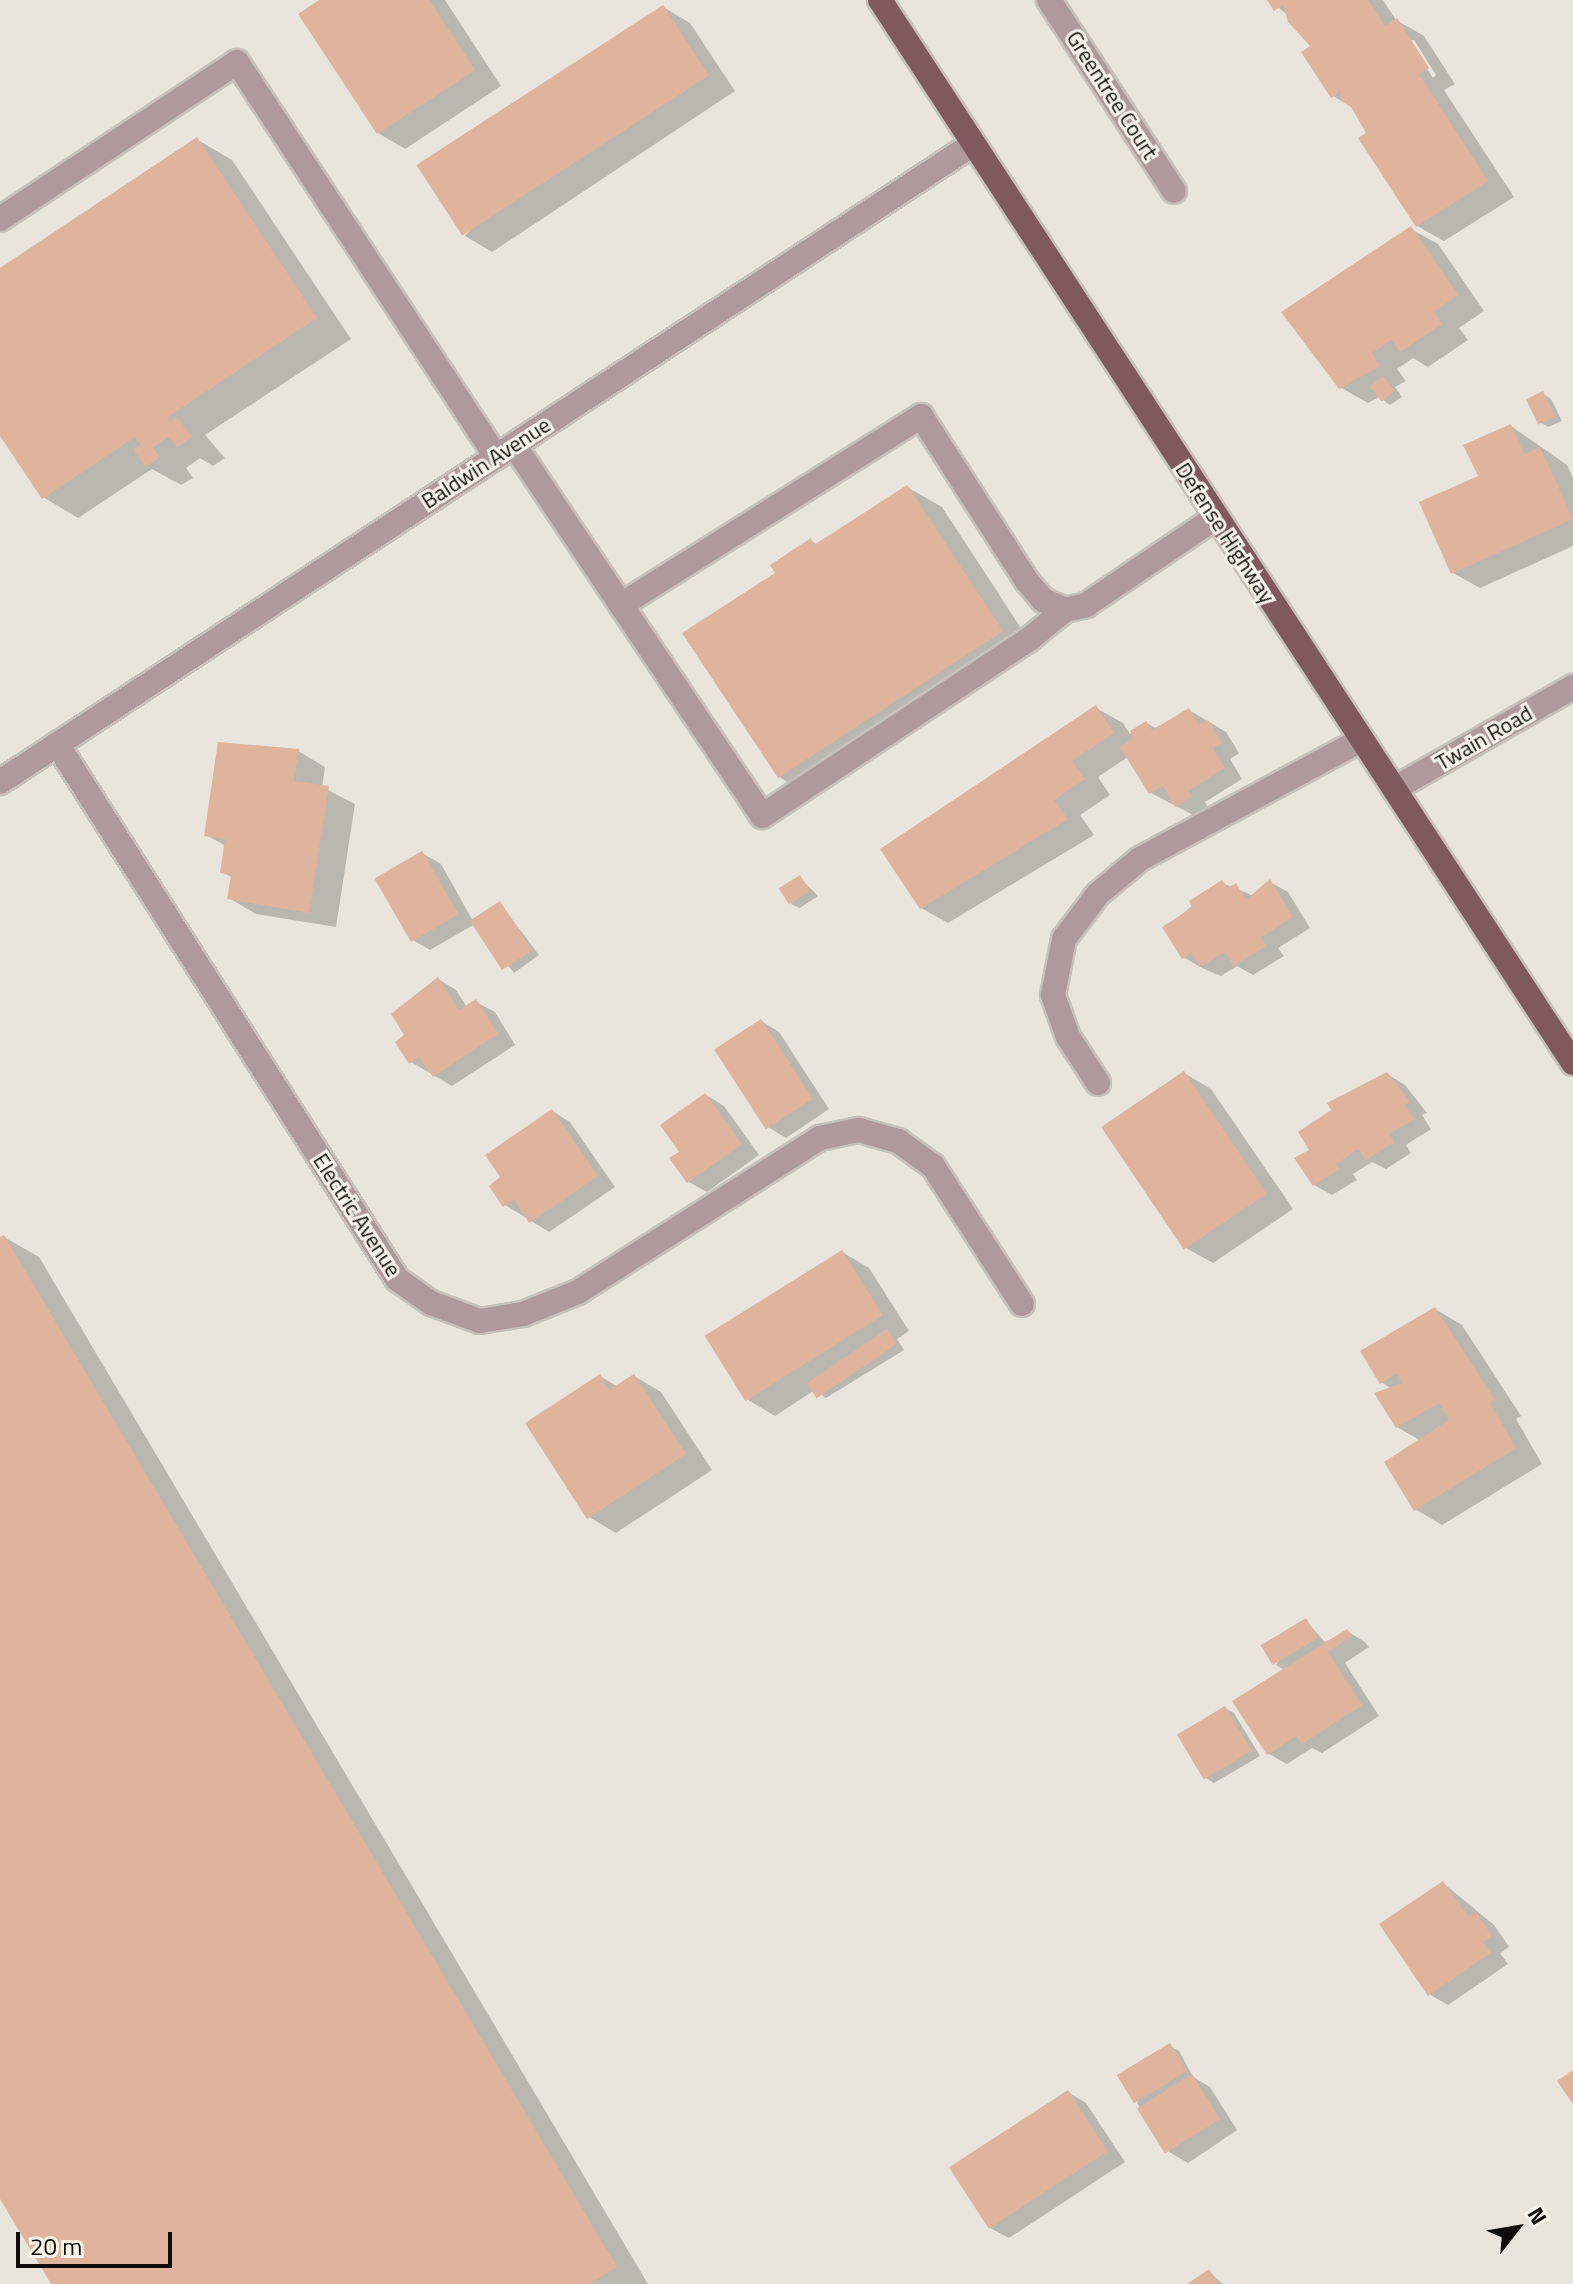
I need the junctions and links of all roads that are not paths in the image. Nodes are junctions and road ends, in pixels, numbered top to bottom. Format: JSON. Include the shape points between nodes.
{"nodes":[{"id":1,"x":880,"y":0,"type":"edge"},
{"id":2,"x":1049,"y":0,"type":"edge"},
{"id":3,"x":973,"y":144,"type":"junction"},
{"id":4,"x":1174,"y":191,"type":"dead end"},
{"id":5,"x":0,"y":219,"type":"edge"},
{"id":6,"x":505,"y":451,"type":"junction"},
{"id":7,"x":1215,"y":518,"type":"junction"},
{"id":8,"x":621,"y":605,"type":"junction"},
{"id":9,"x":1065,"y":610,"type":"junction"},
{"id":10,"x":1573,"y":687,"type":"edge"},
{"id":11,"x":1361,"y":740,"type":"junction"},
{"id":12,"x":57,"y":744,"type":"junction"},
{"id":13,"x":0,"y":782,"type":"edge"},
{"id":14,"x":1394,"y":789,"type":"junction"},
{"id":15,"x":1573,"y":1063,"type":"edge"},
{"id":16,"x":1098,"y":1083,"type":"dead end"},
{"id":17,"x":1022,"y":1304,"type":"dead end"}],
"edges":[{"from":1,"to":3,"type":"main road","name":"Defense Highway"},
{"from":2,"to":4,"type":"street","name":"Greentree Court"},
{"from":3,"to":6,"type":"street","name":"Baldwin Avenue"},
{"from":3,"to":7,"type":"main road","name":"Defense Highway"},
{"from":5,"to":6,"type":"street","via":[[237,62]]},
{"from":6,"to":8,"type":"street"},
{"from":6,"to":12,"type":"street","name":"Baldwin Avenue"},
{"from":7,"to":9,"type":"street","via":[[1086,605]]},
{"from":7,"to":11,"type":"main road","name":"Defense Highway"},
{"from":8,"to":9,"type":"street","via":[[921,416],[1027,581],[1043,600]]},
{"from":8,"to":9,"type":"street","via":[[762,816],[1028,640]]},
{"from":10,"to":14,"type":"street","name":"Twain Road"},
{"from":11,"to":14,"type":"main road","name":"Defense Highway"},
{"from":11,"to":16,"type":"street","via":[[1140,859],[1098,894],[1064,939],[1053,995],[1068,1037]]},
{"from":12,"to":13,"type":"street","name":"Baldwin Avenue"},
{"from":12,"to":17,"type":"street","name":"Electric Avenue","via":[[397,1279],[431,1303],[480,1321],[537,1309],[578,1292],[820,1138],[859,1130],[898,1141],[933,1166]]},
{"from":14,"to":15,"type":"main road","name":"Defense Highway"}]}
